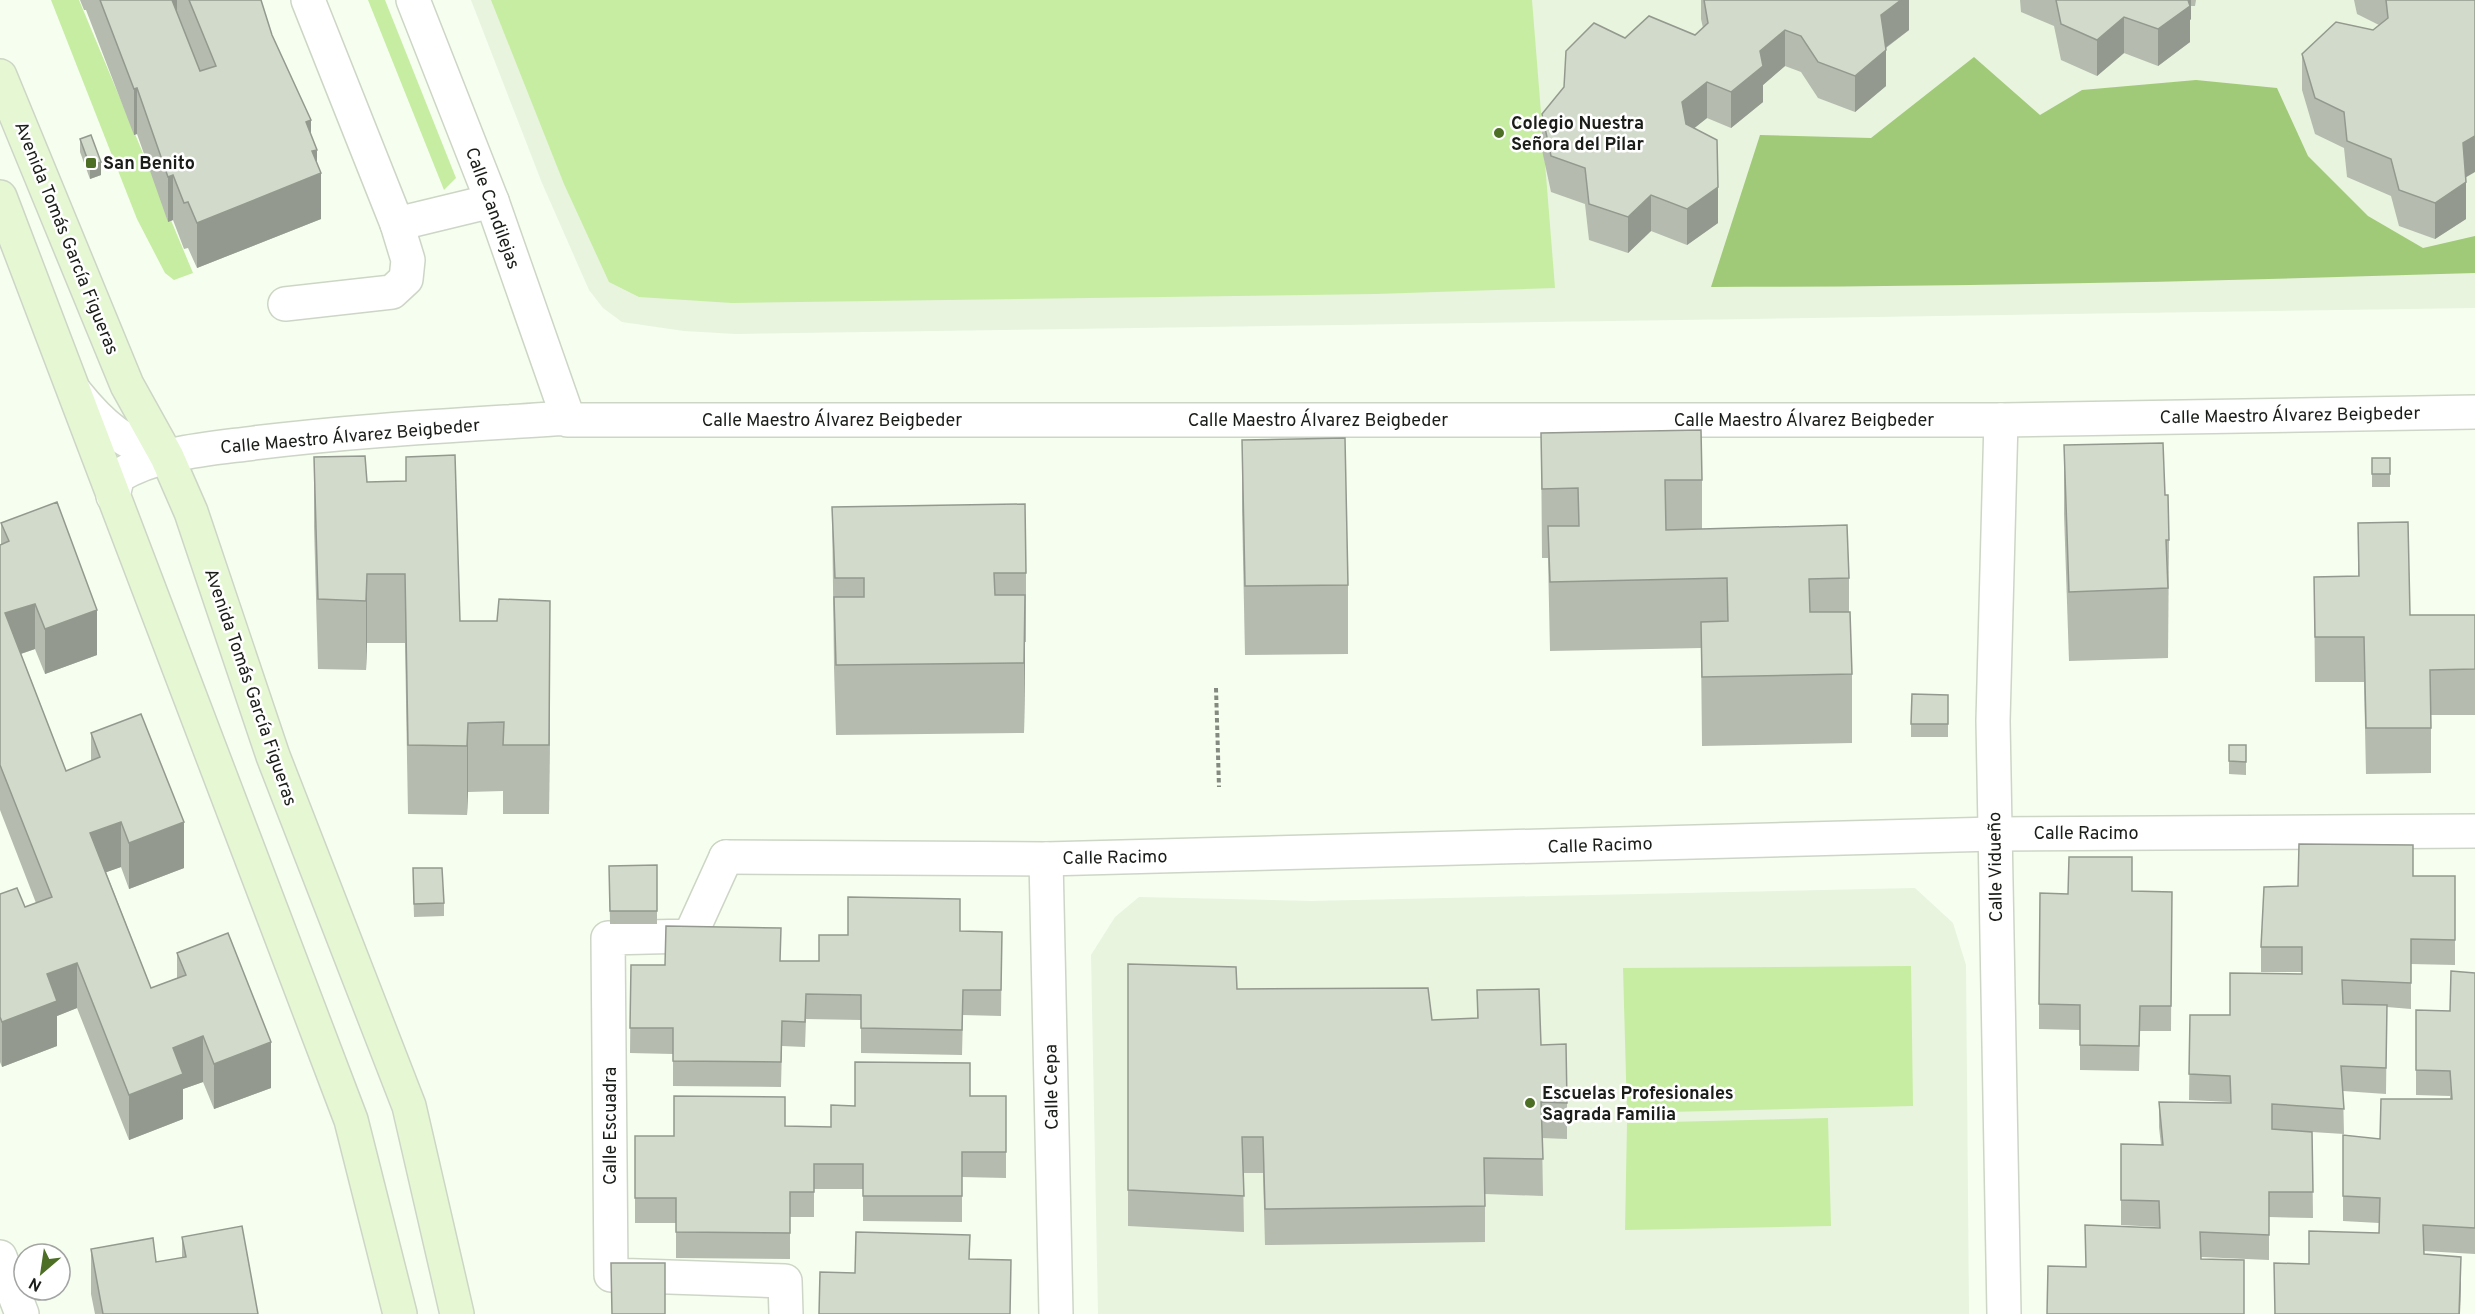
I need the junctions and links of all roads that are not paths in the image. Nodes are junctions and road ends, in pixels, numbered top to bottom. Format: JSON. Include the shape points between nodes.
{"nodes":[{"id":1,"x":308,"y":0,"type":"edge"},
{"id":2,"x":413,"y":0,"type":"edge"},
{"id":3,"x":0,"y":76,"type":"edge"},
{"id":4,"x":0,"y":197,"type":"edge"},
{"id":5,"x":492,"y":201,"type":"junction"},
{"id":6,"x":397,"y":224,"type":"junction"},
{"id":7,"x":285,"y":304,"type":"dead end"},
{"id":8,"x":74,"y":390,"type":"junction"},
{"id":9,"x":2475,"y":412,"type":"edge"},
{"id":10,"x":568,"y":418,"type":"junction"},
{"id":11,"x":2001,"y":420,"type":"junction"},
{"id":12,"x":167,"y":457,"type":"junction"},
{"id":13,"x":113,"y":496,"type":"junction"},
{"id":14,"x":2475,"y":831,"type":"edge"},
{"id":15,"x":1994,"y":834,"type":"junction"},
{"id":16,"x":726,"y":857,"type":"joint"},
{"id":17,"x":1046,"y":859,"type":"junction"},
{"id":18,"x":0,"y":1257,"type":"edge"},
{"id":19,"x":22,"y":1314,"type":"edge"},
{"id":20,"x":400,"y":1314,"type":"edge"},
{"id":21,"x":457,"y":1314,"type":"edge"},
{"id":22,"x":786,"y":1314,"type":"edge"},
{"id":23,"x":1056,"y":1314,"type":"edge"},
{"id":24,"x":2004,"y":1314,"type":"edge"}],
"edges":[{"from":1,"to":6,"type":"street"},
{"from":2,"to":5,"type":"street","name":"Calle Candilejas"},
{"from":3,"to":12,"type":"main road","name":"Avenida Tomás García Figueras","via":[[127,385]]},
{"from":4,"to":8,"type":"main road"},
{"from":5,"to":6,"type":"street"},
{"from":5,"to":10,"type":"street","name":"Calle Candilejas"},
{"from":6,"to":7,"type":"street","via":[[408,260],[406,279],[392,292]]},
{"from":8,"to":12,"type":"street","via":[[94,416],[116,434],[140,449]]},
{"from":8,"to":13,"type":"main road"},
{"from":9,"to":11,"type":"street","name":"Calle Maestro Álvarez Beigbeder"},
{"from":10,"to":11,"type":"street","name":"Calle Maestro Álvarez Beigbeder"},
{"from":10,"to":12,"type":"street","name":"Calle Maestro Álvarez Beigbeder","via":[[306,437]]},
{"from":11,"to":15,"type":"street","name":"Calle Vidueño"},
{"from":12,"to":13,"type":"street","name":"Calle Maestro Álvarez Beigbeder","via":[[138,464],[118,476]]},
{"from":12,"to":21,"type":"main road","name":"Avenida Tomás García Figueras","via":[[191,512],[273,756],[409,1106]]},
{"from":13,"to":20,"type":"main road","via":[[351,1120]]},
{"from":14,"to":15,"type":"street","name":"Calle Racimo"},
{"from":15,"to":17,"type":"street","name":"Calle Racimo"},
{"from":15,"to":24,"type":"street","name":"Calle Vidueño"},
{"from":16,"to":17,"type":"street","name":"Calle Racimo"},
{"from":16,"to":22,"type":"street","name":"Calle Escuadra","via":[[690,936],[608,938],[611,1275],[785,1281]]},
{"from":17,"to":23,"type":"street","name":"Calle Cepa"},
{"from":18,"to":19,"type":"street"}]}
